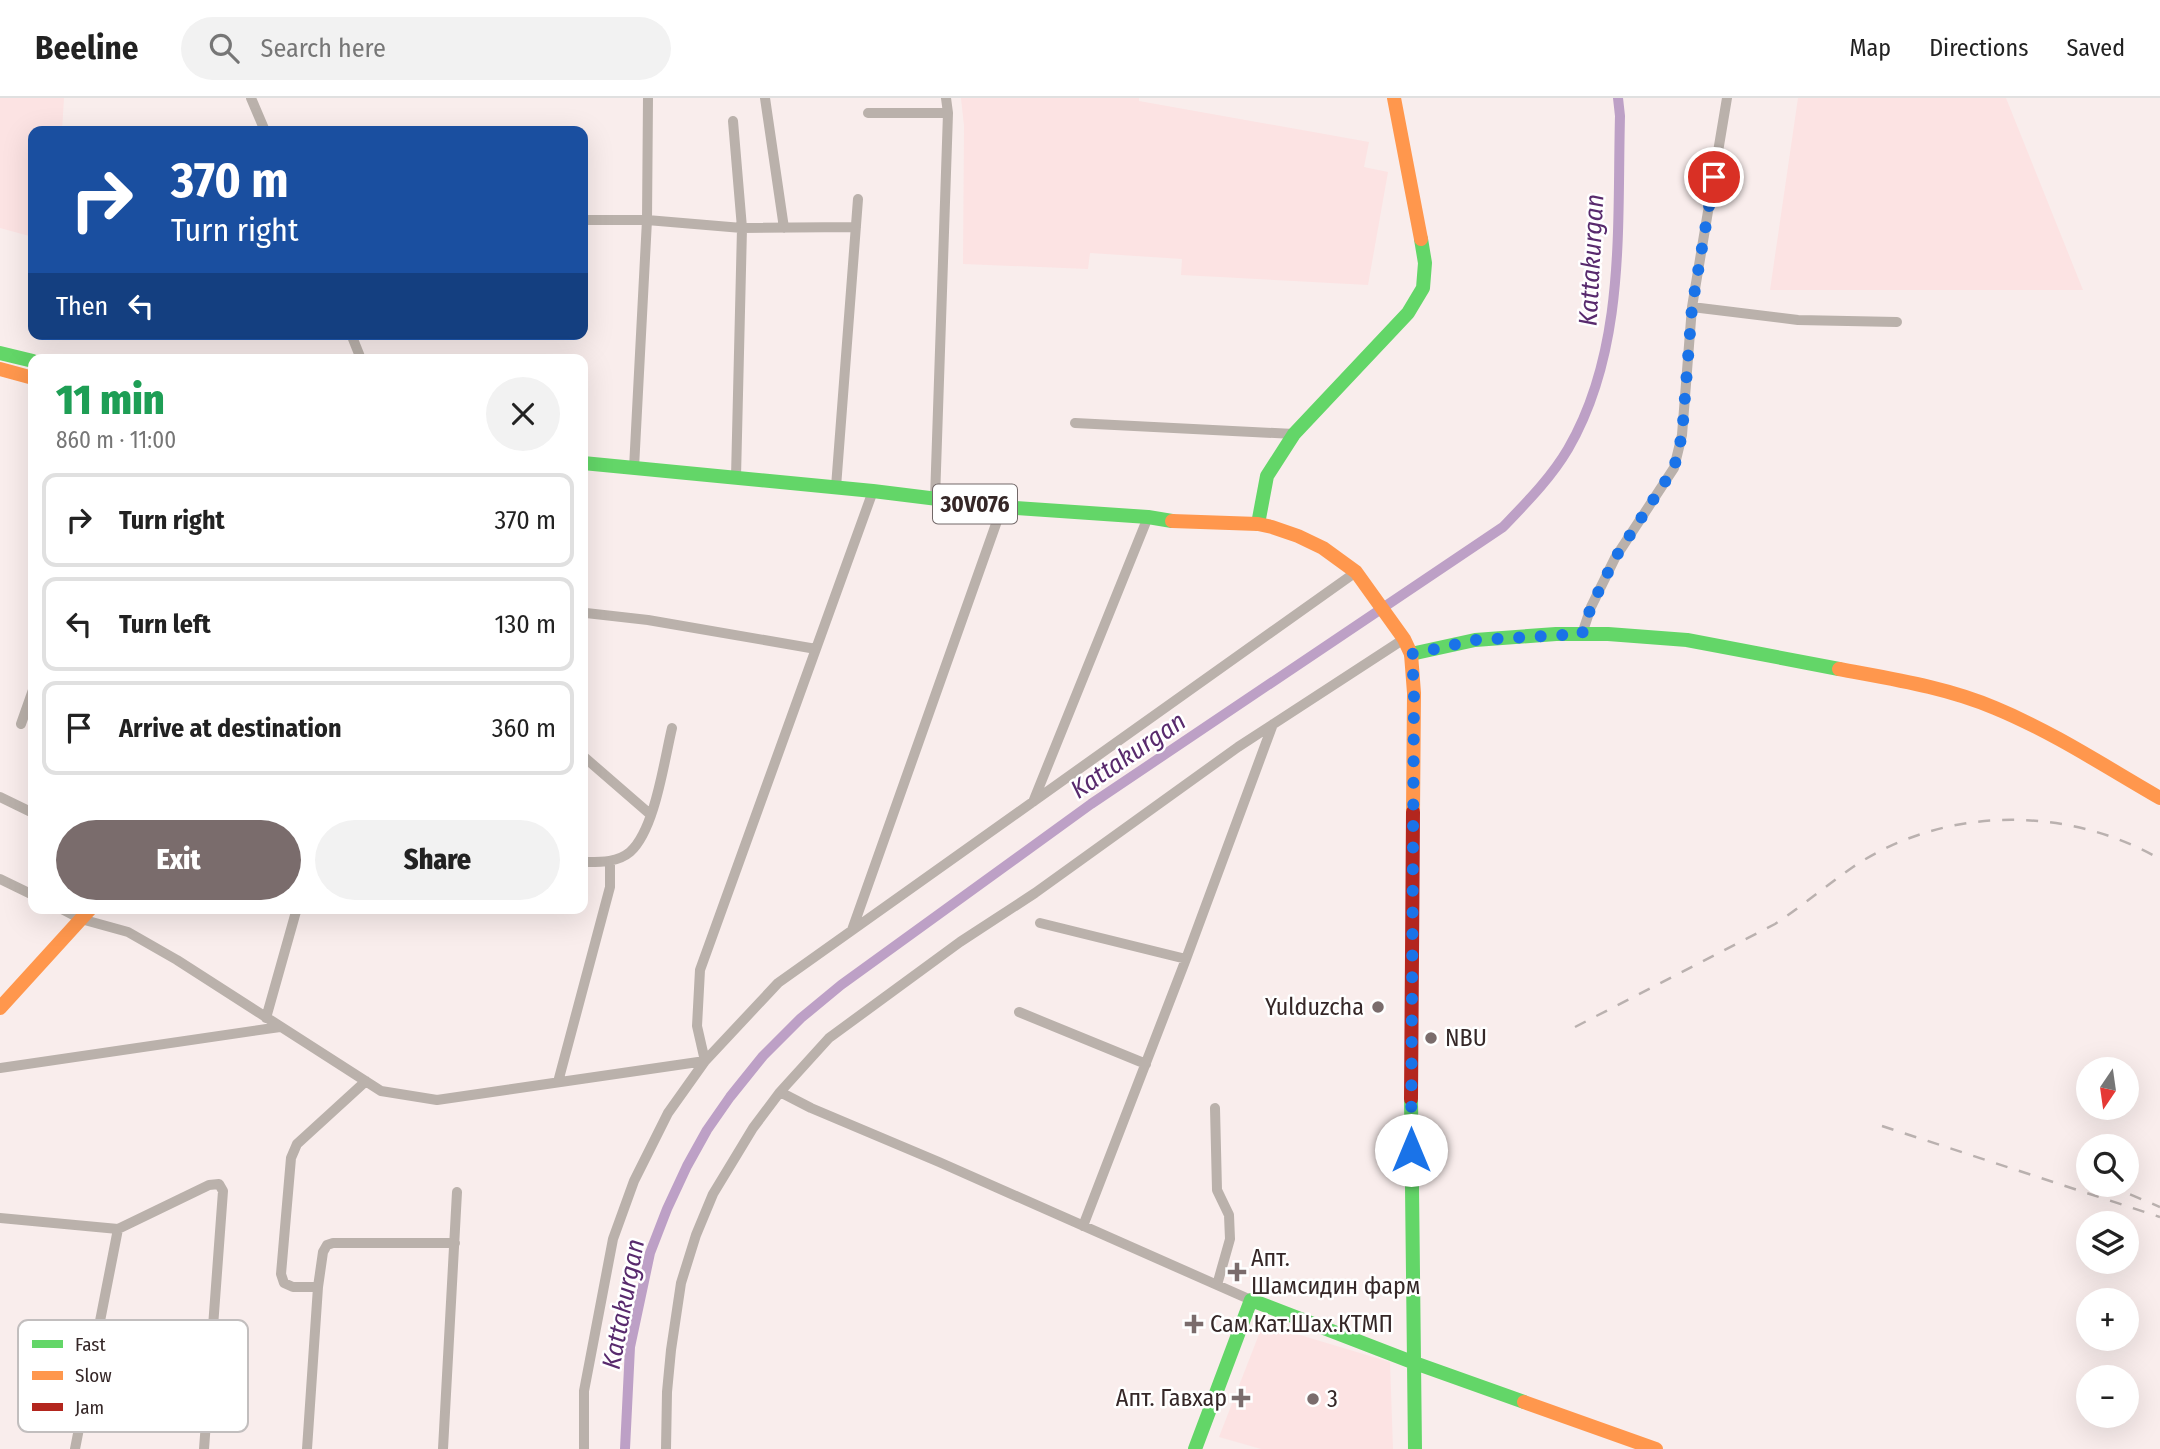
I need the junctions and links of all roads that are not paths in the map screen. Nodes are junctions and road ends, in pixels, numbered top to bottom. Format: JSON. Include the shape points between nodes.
{"nodes":[{"id":1,"x":251,"y":98,"type":"edge"},
{"id":2,"x":648,"y":98,"type":"edge"},
{"id":3,"x":765,"y":98,"type":"edge"},
{"id":4,"x":946,"y":98,"type":"edge"},
{"id":5,"x":1394,"y":98,"type":"edge"},
{"id":6,"x":1727,"y":98,"type":"edge"},
{"id":7,"x":868,"y":113,"type":"dead end"},
{"id":8,"x":948,"y":113,"type":"junction"},
{"id":9,"x":733,"y":121,"type":"dead end"},
{"id":10,"x":263,"y":126,"type":"edge"},
{"id":11,"x":858,"y":199,"type":"dead end"},
{"id":12,"x":588,"y":220,"type":"edge"},
{"id":13,"x":647,"y":220,"type":"junction"},
{"id":14,"x":856,"y":227,"type":"junction"},
{"id":15,"x":742,"y":228,"type":"junction"},
{"id":16,"x":784,"y":228,"type":"junction"},
{"id":17,"x":1692,"y":307,"type":"junction"},
{"id":18,"x":1897,"y":322,"type":"dead end"},
{"id":19,"x":0,"y":353,"type":"edge"},
{"id":20,"x":28,"y":360,"type":"edge"},
{"id":21,"x":0,"y":369,"type":"edge"},
{"id":22,"x":28,"y":377,"type":"edge"},
{"id":23,"x":1075,"y":423,"type":"dead end"},
{"id":24,"x":1294,"y":435,"type":"junction"},
{"id":25,"x":588,"y":463,"type":"edge"},
{"id":26,"x":634,"y":468,"type":"junction"},
{"id":27,"x":736,"y":477,"type":"junction"},
{"id":28,"x":836,"y":487,"type":"junction"},
{"id":29,"x":873,"y":491,"type":"junction"},
{"id":30,"x":935,"y":499,"type":"junction"},
{"id":31,"x":1002,"y":508,"type":"junction"},
{"id":32,"x":1148,"y":517,"type":"junction"},
{"id":33,"x":1258,"y":524,"type":"junction"},
{"id":34,"x":1356,"y":572,"type":"junction"},
{"id":35,"x":588,"y":613,"type":"edge"},
{"id":36,"x":1582,"y":634,"type":"junction"},
{"id":37,"x":1404,"y":639,"type":"junction"},
{"id":38,"x":816,"y":649,"type":"junction"},
{"id":39,"x":1412,"y":654,"type":"junction"},
{"id":40,"x":28,"y":704,"type":"edge"},
{"id":41,"x":21,"y":724,"type":"dead end"},
{"id":42,"x":1273,"y":724,"type":"junction"},
{"id":43,"x":672,"y":728,"type":"dead end"},
{"id":44,"x":588,"y":760,"type":"edge"},
{"id":45,"x":0,"y":797,"type":"edge"},
{"id":46,"x":2160,"y":797,"type":"edge"},
{"id":47,"x":1033,"y":802,"type":"junction"},
{"id":48,"x":28,"y":811,"type":"edge"},
{"id":49,"x":651,"y":815,"type":"junction"},
{"id":50,"x":588,"y":862,"type":"edge"},
{"id":51,"x":610,"y":862,"type":"junction"},
{"id":52,"x":0,"y":879,"type":"edge"},
{"id":53,"x":28,"y":893,"type":"edge"},
{"id":54,"x":86,"y":914,"type":"edge"},
{"id":55,"x":295,"y":914,"type":"edge"},
{"id":56,"x":1040,"y":923,"type":"dead end"},
{"id":57,"x":852,"y":930,"type":"junction"},
{"id":58,"x":1186,"y":960,"type":"junction"},
{"id":59,"x":0,"y":1008,"type":"edge"},
{"id":60,"x":1019,"y":1012,"type":"dead end"},
{"id":61,"x":266,"y":1018,"type":"junction"},
{"id":62,"x":280,"y":1027,"type":"junction"},
{"id":63,"x":705,"y":1061,"type":"junction"},
{"id":64,"x":1146,"y":1064,"type":"junction"},
{"id":65,"x":0,"y":1068,"type":"edge"},
{"id":66,"x":366,"y":1081,"type":"junction"},
{"id":67,"x":558,"y":1082,"type":"junction"},
{"id":68,"x":780,"y":1092,"type":"junction"},
{"id":69,"x":1214,"y":1108,"type":"dead end"},
{"id":70,"x":457,"y":1192,"type":"dead end"},
{"id":71,"x":0,"y":1218,"type":"edge"},
{"id":72,"x":1083,"y":1226,"type":"junction"},
{"id":73,"x":118,"y":1228,"type":"junction"},
{"id":74,"x":455,"y":1243,"type":"junction"},
{"id":75,"x":1217,"y":1285,"type":"junction"},
{"id":76,"x":318,"y":1287,"type":"junction"},
{"id":77,"x":1251,"y":1300,"type":"junction"},
{"id":78,"x":100,"y":1320,"type":"edge"},
{"id":79,"x":214,"y":1320,"type":"edge"},
{"id":80,"x":1412,"y":1362,"type":"junction"},
{"id":81,"x":307,"y":1449,"type":"edge"},
{"id":82,"x":443,"y":1449,"type":"edge"},
{"id":83,"x":584,"y":1449,"type":"edge"},
{"id":84,"x":666,"y":1449,"type":"edge"},
{"id":85,"x":1195,"y":1449,"type":"edge"},
{"id":86,"x":1415,"y":1449,"type":"edge"},
{"id":87,"x":1656,"y":1449,"type":"edge"}],
"edges":[{"from":1,"to":10,"type":"street"},
{"from":2,"to":13,"type":"street"},
{"from":3,"to":16,"type":"street"},
{"from":4,"to":8,"type":"street"},
{"from":5,"to":24,"type":"main road","via":[[1425,263],[1423,288],[1408,313]]},
{"from":6,"to":17,"type":"street"},
{"from":7,"to":8,"type":"street"},
{"from":8,"to":30,"type":"street"},
{"from":9,"to":15,"type":"street"},
{"from":11,"to":14,"type":"street"},
{"from":12,"to":13,"type":"street"},
{"from":13,"to":15,"type":"street"},
{"from":13,"to":26,"type":"street"},
{"from":14,"to":16,"type":"street"},
{"from":14,"to":28,"type":"street"},
{"from":15,"to":16,"type":"street"},
{"from":15,"to":27,"type":"street"},
{"from":17,"to":18,"type":"street","via":[[1798,320]]},
{"from":17,"to":36,"type":"street","via":[[1682,435],[1674,468],[1615,558]]},
{"from":19,"to":20,"type":"main road"},
{"from":21,"to":22,"type":"main road"},
{"from":23,"to":24,"type":"street"},
{"from":24,"to":33,"type":"main road","via":[[1267,476]]},
{"from":25,"to":26,"type":"main road","number":"30V076"},
{"from":26,"to":27,"type":"main road","number":"30V076"},
{"from":27,"to":28,"type":"main road","number":"30V076"},
{"from":28,"to":29,"type":"main road","number":"30V076"},
{"from":29,"to":30,"type":"main road","number":"30V076"},
{"from":29,"to":38,"type":"street"},
{"from":30,"to":31,"type":"main road","number":"30V076"},
{"from":31,"to":32,"type":"main road","number":"30V076"},
{"from":31,"to":57,"type":"street"},
{"from":32,"to":33,"type":"main road","number":"30V076"},
{"from":32,"to":47,"type":"street"},
{"from":33,"to":34,"type":"main road","number":"30V076","via":[[1311,542]]},
{"from":34,"to":37,"type":"main road","number":"30V076"},
{"from":34,"to":47,"type":"street"},
{"from":35,"to":38,"type":"street"},
{"from":36,"to":39,"type":"main road","via":[[1475,640]]},
{"from":36,"to":46,"type":"main road","via":[[1687,640],[1958,694],[2027,722]]},
{"from":37,"to":39,"type":"main road","number":"30V076"},
{"from":37,"to":42,"type":"street"},
{"from":38,"to":63,"type":"street","via":[[700,970],[697,1026]]},
{"from":39,"to":80,"type":"main road"},
{"from":40,"to":41,"type":"street"},
{"from":42,"to":58,"type":"street"},
{"from":42,"to":68,"type":"street","via":[[829,1038]]},
{"from":43,"to":49,"type":"street"},
{"from":44,"to":49,"type":"street"},
{"from":45,"to":48,"type":"street"},
{"from":47,"to":57,"type":"street"},
{"from":49,"to":51,"type":"street","via":[[629,854]]},
{"from":50,"to":51,"type":"street"},
{"from":51,"to":67,"type":"street","via":[[610,887]]},
{"from":52,"to":53,"type":"street"},
{"from":54,"to":59,"type":"main road"},
{"from":54,"to":61,"type":"street","via":[[177,960]]},
{"from":55,"to":61,"type":"street"},
{"from":56,"to":58,"type":"street"},
{"from":57,"to":63,"type":"street","via":[[778,983]]},
{"from":58,"to":64,"type":"street"},
{"from":60,"to":64,"type":"street"},
{"from":61,"to":62,"type":"street"},
{"from":62,"to":65,"type":"street"},
{"from":62,"to":66,"type":"street"},
{"from":63,"to":67,"type":"street"},
{"from":63,"to":83,"type":"street","via":[[668,1113],[634,1181],[613,1239],[584,1391]]},
{"from":64,"to":72,"type":"street"},
{"from":66,"to":67,"type":"street","via":[[381,1091],[437,1100]]},
{"from":66,"to":76,"type":"street","via":[[297,1144],[290,1158],[281,1274],[284,1283],[293,1287]]},
{"from":68,"to":72,"type":"street"},
{"from":68,"to":84,"type":"street","via":[[713,1195],[687,1259],[671,1350]]},
{"from":69,"to":75,"type":"street","via":[[1217,1190],[1229,1215],[1230,1239]]},
{"from":70,"to":74,"type":"street"},
{"from":71,"to":73,"type":"street"},
{"from":72,"to":75,"type":"street"},
{"from":73,"to":78,"type":"street"},
{"from":73,"to":79,"type":"street","via":[[219,1184],[223,1191]]},
{"from":74,"to":76,"type":"street","via":[[333,1243],[323,1252]]},
{"from":74,"to":82,"type":"street"},
{"from":75,"to":77,"type":"street"},
{"from":76,"to":81,"type":"street"},
{"from":77,"to":80,"type":"main road"},
{"from":77,"to":85,"type":"main road"},
{"from":80,"to":86,"type":"main road"},
{"from":80,"to":87,"type":"main road"}]}
